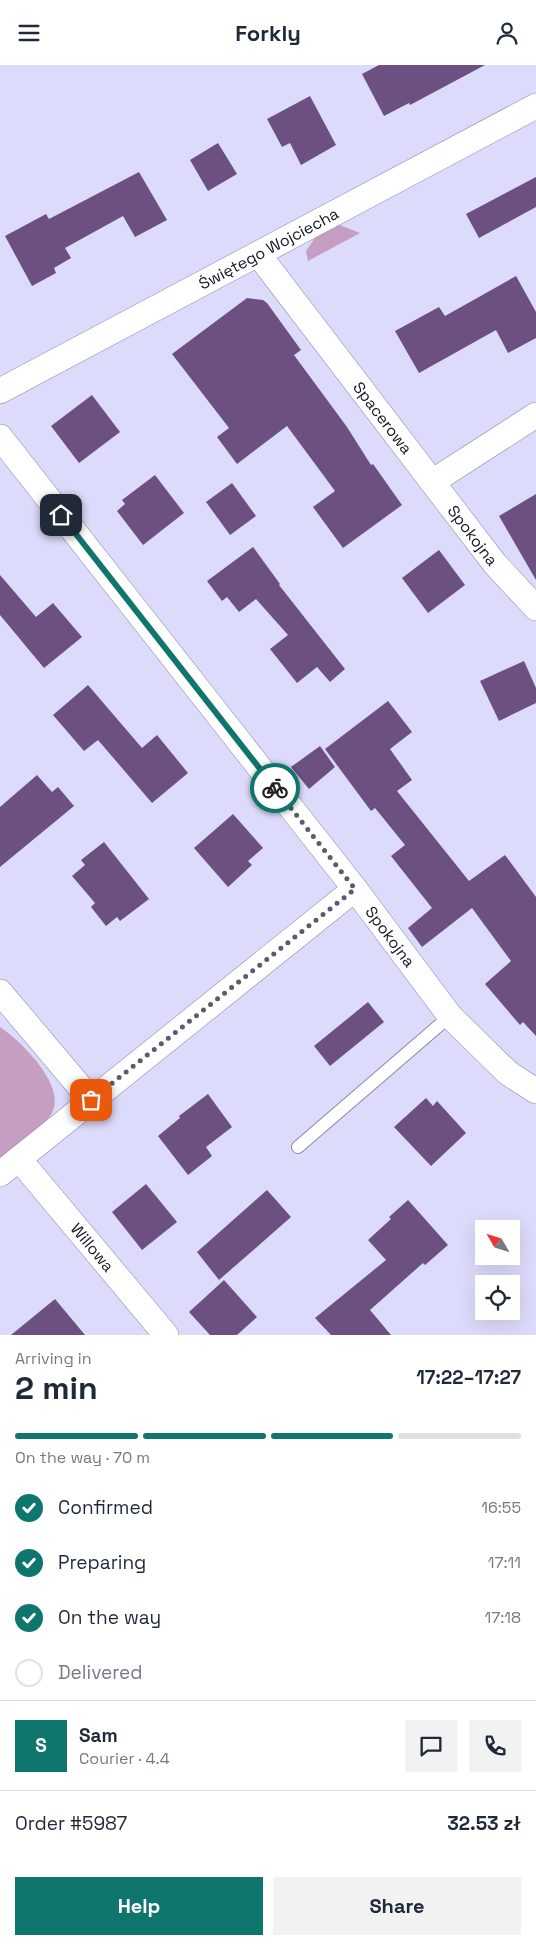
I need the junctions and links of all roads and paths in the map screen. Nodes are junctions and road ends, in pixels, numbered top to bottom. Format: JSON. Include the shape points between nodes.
{"nodes":[{"id":1,"x":536,"y":106,"type":"edge"},
{"id":2,"x":258,"y":254,"type":"junction"},
{"id":3,"x":0,"y":391,"type":"edge"},
{"id":4,"x":536,"y":415,"type":"edge"},
{"id":5,"x":0,"y":437,"type":"edge"},
{"id":6,"x":432,"y":482,"type":"junction"},
{"id":7,"x":536,"y":608,"type":"edge"},
{"id":8,"x":355,"y":889,"type":"junction"},
{"id":9,"x":0,"y":992,"type":"edge"},
{"id":10,"x":450,"y":1017,"type":"junction"},
{"id":11,"x":536,"y":1091,"type":"edge"},
{"id":12,"x":91,"y":1100,"type":"junction"},
{"id":13,"x":298,"y":1147,"type":"dead end"},
{"id":14,"x":19,"y":1159,"type":"junction"},
{"id":15,"x":0,"y":1174,"type":"edge"},
{"id":16,"x":166,"y":1335,"type":"edge"}],
"edges":[{"from":1,"to":2,"type":"street","name":"Świętego Wojciecha"},
{"from":2,"to":3,"type":"street","name":"Świętego Wojciecha"},
{"from":2,"to":6,"type":"street","name":"Spacerowa"},
{"from":4,"to":6,"type":"street"},
{"from":5,"to":8,"type":"street","name":"Spokojna"},
{"from":6,"to":7,"type":"street","name":"Spokojna","via":[[495,564]]},
{"from":8,"to":10,"type":"street","name":"Spokojna"},
{"from":8,"to":12,"type":"street"},
{"from":9,"to":12,"type":"street"},
{"from":10,"to":11,"type":"street","name":"Spokojna","via":[[508,1073]]},
{"from":10,"to":13,"type":"lane"},
{"from":12,"to":14,"type":"street"},
{"from":14,"to":15,"type":"street"},
{"from":14,"to":16,"type":"street","name":"Willowa"}]}
